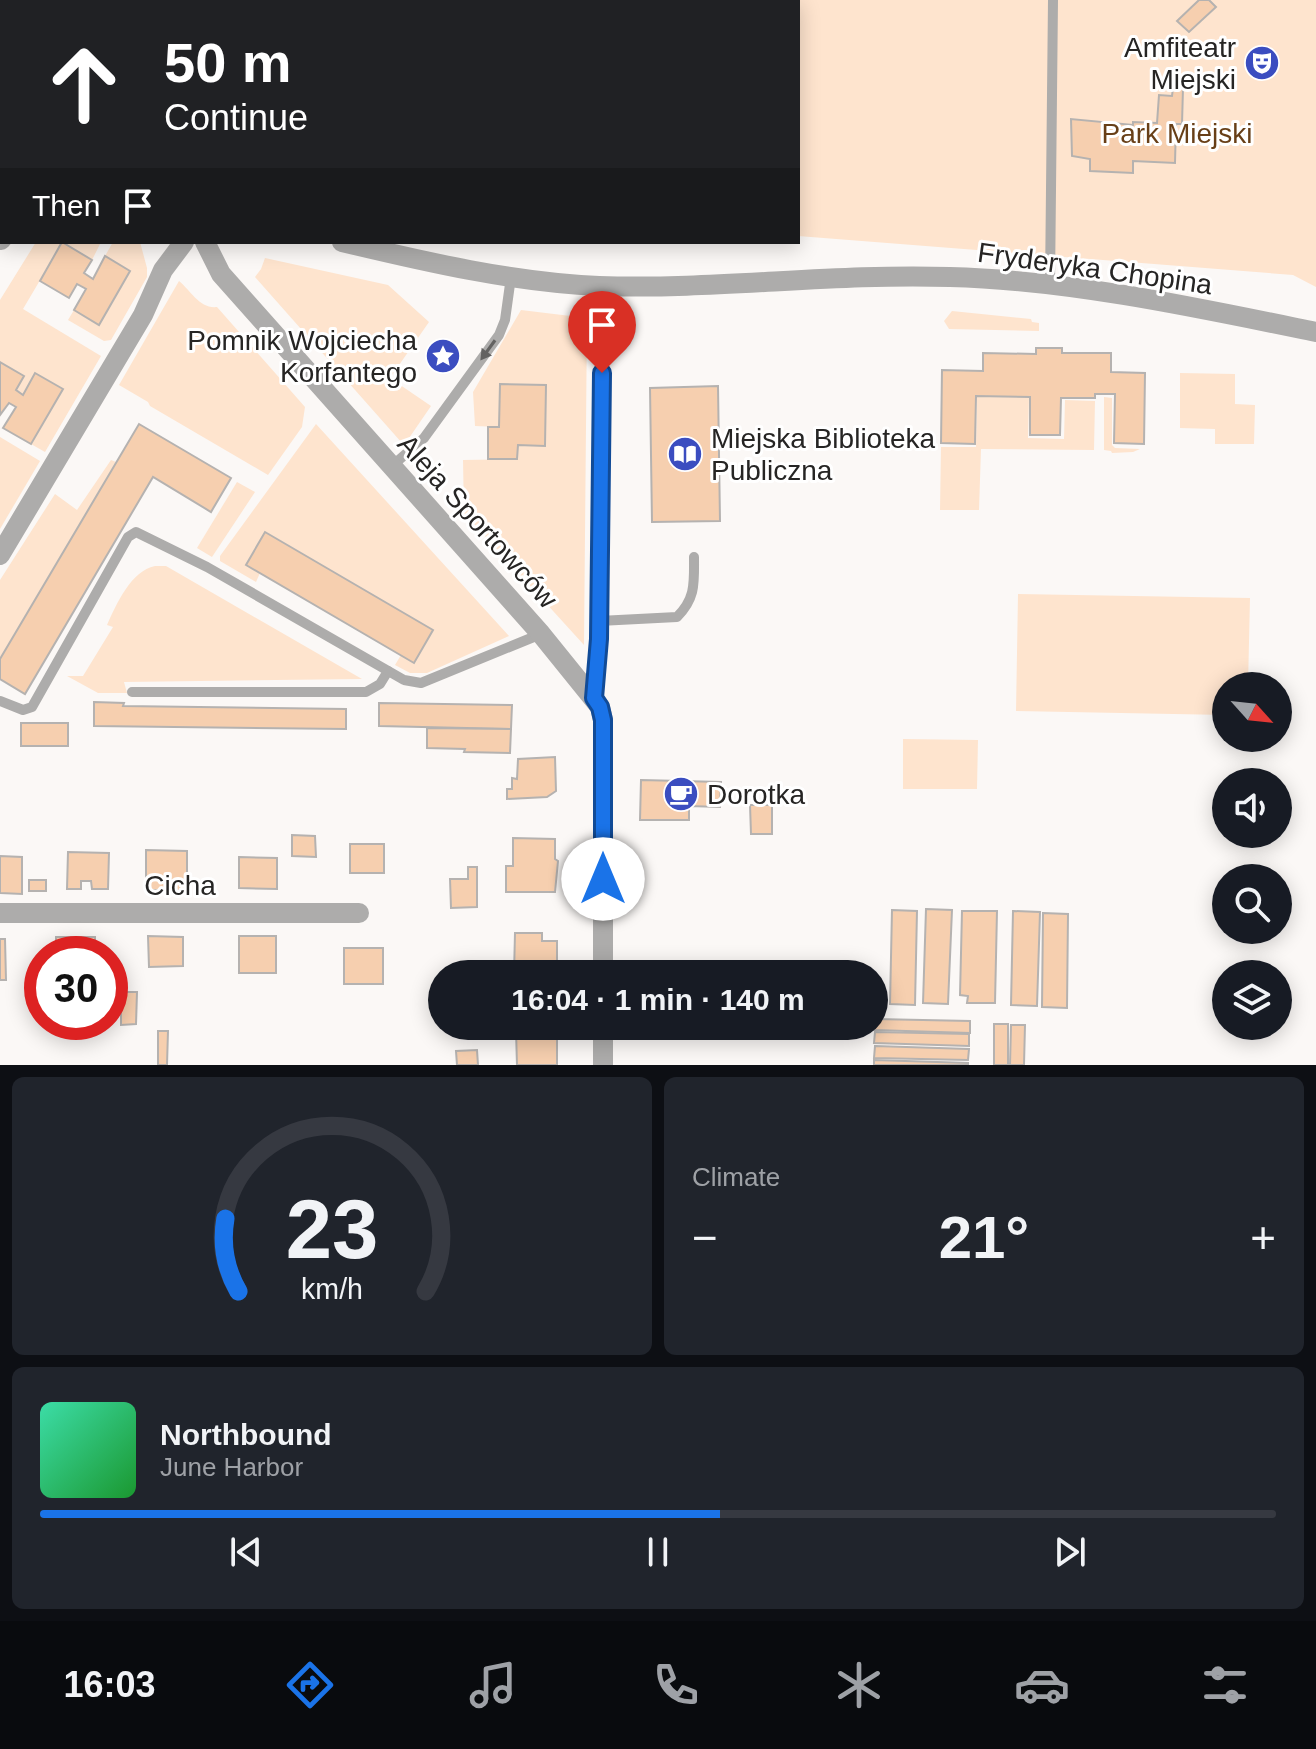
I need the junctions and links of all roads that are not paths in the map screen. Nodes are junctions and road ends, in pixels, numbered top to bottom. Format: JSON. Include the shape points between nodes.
{"nodes":[{"id":1,"x":1053,"y":0,"type":"edge"},
{"id":2,"x":182,"y":244,"type":"edge"},
{"id":3,"x":206,"y":244,"type":"edge"},
{"id":4,"x":352,"y":244,"type":"edge"},
{"id":5,"x":511,"y":277,"type":"junction"},
{"id":6,"x":1050,"y":285,"type":"junction"},
{"id":7,"x":602,"y":286,"type":"junction"},
{"id":8,"x":1316,"y":332,"type":"edge"},
{"id":9,"x":392,"y":466,"type":"junction"},
{"id":10,"x":0,"y":555,"type":"edge"},
{"id":11,"x":694,"y":557,"type":"dead end"},
{"id":12,"x":599,"y":621,"type":"junction"},
{"id":13,"x":541,"y":634,"type":"junction"},
{"id":14,"x":388,"y":671,"type":"junction"},
{"id":15,"x":132,"y":692,"type":"dead end"},
{"id":16,"x":594,"y":698,"type":"junction"},
{"id":17,"x":0,"y":701,"type":"edge"},
{"id":18,"x":0,"y":913,"type":"edge"},
{"id":19,"x":359,"y":913,"type":"dead end"},
{"id":20,"x":603,"y":960,"type":"edge"},
{"id":21,"x":603,"y":1040,"type":"edge"},
{"id":22,"x":603,"y":1065,"type":"edge"}],
"edges":[{"from":1,"to":6,"type":"lane"},
{"from":2,"to":10,"type":"street"},
{"from":3,"to":9,"type":"street","name":"Aleja Sportowców","via":[[221,274]]},
{"from":4,"to":5,"type":"street","name":"Fryderyka Chopina"},
{"from":5,"to":7,"type":"street","name":"Fryderyka Chopina"},
{"from":5,"to":9,"type":"lane","one_way":true,"via":[[499,335],[424,438]]},
{"from":6,"to":7,"type":"street","name":"Fryderyka Chopina","via":[[904,276]]},
{"from":6,"to":8,"type":"street","name":"Fryderyka Chopina"},
{"from":7,"to":12,"type":"lane"},
{"from":9,"to":13,"type":"street","name":"Aleja Sportowców"},
{"from":11,"to":12,"type":"lane","via":[[690,604],[677,617]]},
{"from":12,"to":16,"type":"lane"},
{"from":13,"to":14,"type":"lane","via":[[421,683]]},
{"from":13,"to":16,"type":"street","name":"Aleja Sportowców"},
{"from":14,"to":15,"type":"lane","via":[[366,692]]},
{"from":14,"to":17,"type":"lane","via":[[136,532],[128,537],[32,707],[23,710]]},
{"from":16,"to":20,"type":"street","name":"Aleja Sportowców","via":[[603,720]]},
{"from":18,"to":19,"type":"street","name":"Cicha"},
{"from":21,"to":22,"type":"street"}]}
